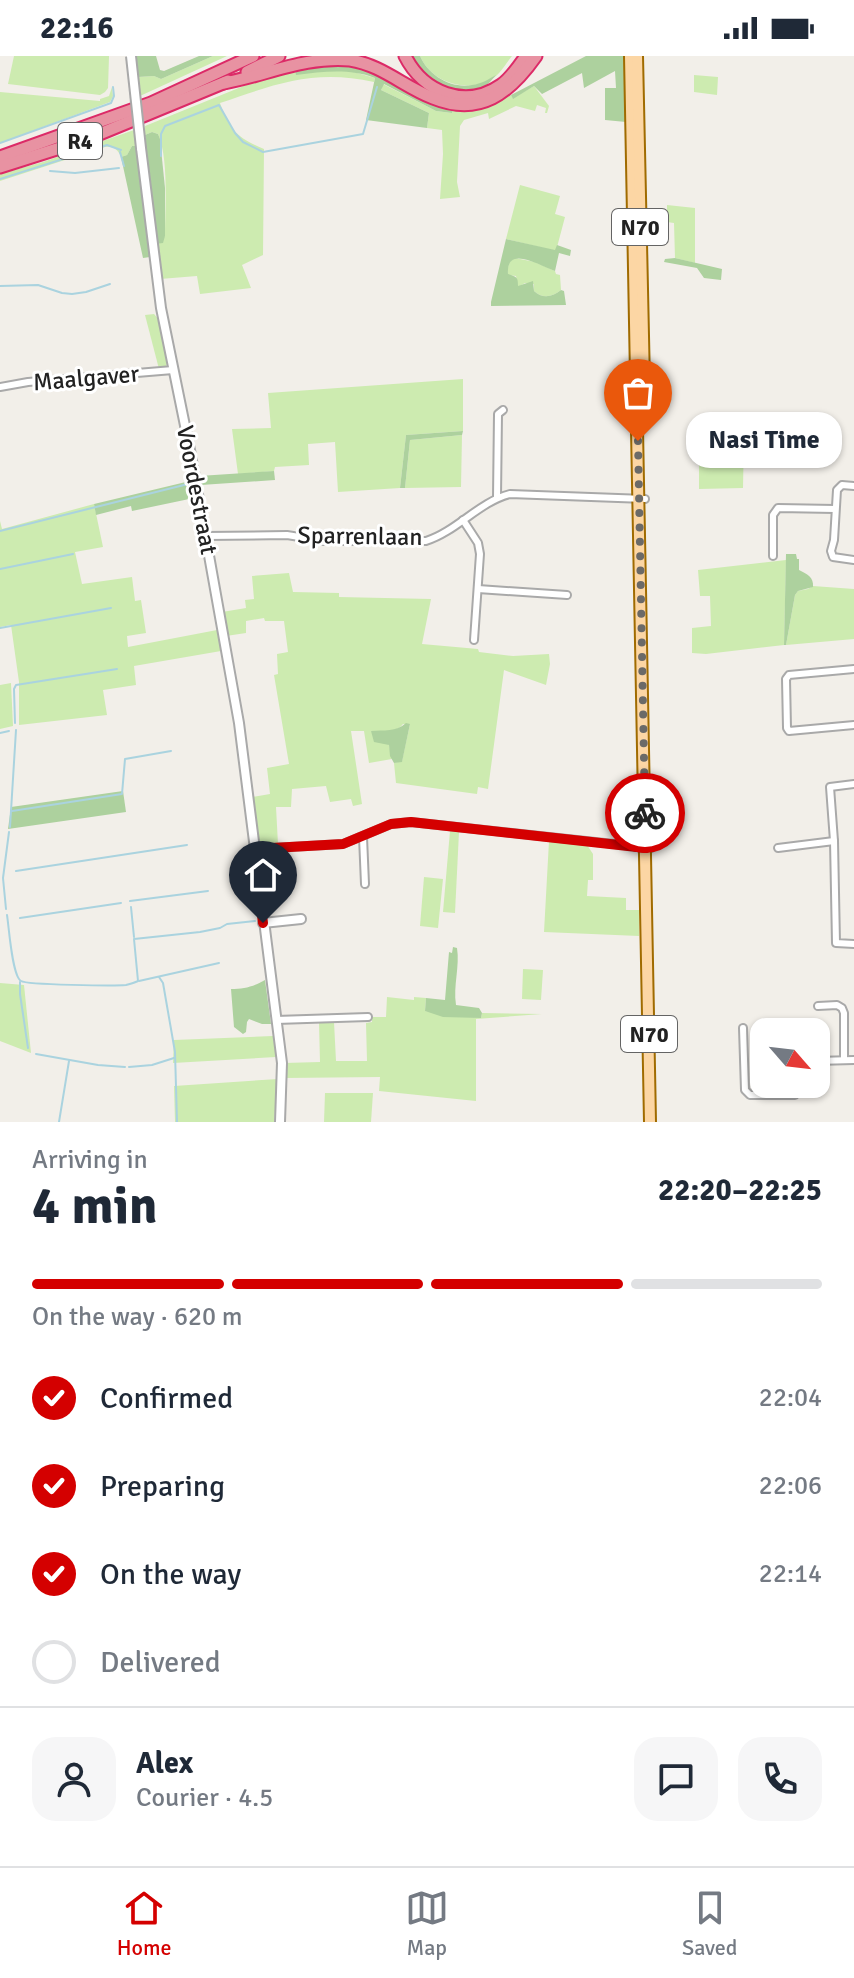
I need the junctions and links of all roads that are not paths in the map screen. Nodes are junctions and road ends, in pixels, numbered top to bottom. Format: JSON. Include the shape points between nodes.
{"nodes":[{"id":1,"x":131,"y":56,"type":"edge"},
{"id":2,"x":244,"y":56,"type":"edge"},
{"id":3,"x":253,"y":56,"type":"edge"},
{"id":4,"x":279,"y":56,"type":"edge"},
{"id":5,"x":405,"y":56,"type":"edge"},
{"id":6,"x":526,"y":56,"type":"edge"},
{"id":7,"x":536,"y":56,"type":"edge"},
{"id":8,"x":630,"y":56,"type":"edge"},
{"id":9,"x":637,"y":56,"type":"edge"},
{"id":10,"x":223,"y":77,"type":"junction"},
{"id":11,"x":635,"y":124,"type":"junction"},
{"id":12,"x":0,"y":157,"type":"edge"},
{"id":13,"x":0,"y":167,"type":"edge"},
{"id":14,"x":637,"y":245,"type":"junction"},
{"id":15,"x":173,"y":370,"type":"junction"},
{"id":16,"x":0,"y":387,"type":"edge"},
{"id":17,"x":491,"y":407,"type":"dead end"},
{"id":18,"x":854,"y":486,"type":"edge"},
{"id":19,"x":497,"y":497,"type":"junction"},
{"id":20,"x":642,"y":499,"type":"junction"},
{"id":21,"x":835,"y":509,"type":"junction"},
{"id":22,"x":463,"y":520,"type":"junction"},
{"id":23,"x":206,"y":536,"type":"junction"},
{"id":24,"x":773,"y":556,"type":"dead end"},
{"id":25,"x":854,"y":560,"type":"edge"},
{"id":26,"x":478,"y":589,"type":"junction"},
{"id":27,"x":567,"y":595,"type":"dead end"},
{"id":28,"x":474,"y":640,"type":"dead end"},
{"id":29,"x":854,"y":669,"type":"edge"},
{"id":30,"x":854,"y":725,"type":"edge"},
{"id":31,"x":854,"y":784,"type":"edge"},
{"id":32,"x":363,"y":837,"type":"junction"},
{"id":33,"x":834,"y":841,"type":"junction"},
{"id":34,"x":648,"y":848,"type":"junction"},
{"id":35,"x":778,"y":848,"type":"dead end"},
{"id":36,"x":254,"y":849,"type":"junction"},
{"id":37,"x":365,"y":884,"type":"dead end"},
{"id":38,"x":301,"y":919,"type":"dead end"},
{"id":39,"x":263,"y":923,"type":"junction"},
{"id":40,"x":854,"y":944,"type":"edge"},
{"id":41,"x":848,"y":1001,"type":"dead end"},
{"id":42,"x":818,"y":1006,"type":"dead end"},
{"id":43,"x":844,"y":1013,"type":"junction"},
{"id":44,"x":368,"y":1017,"type":"dead end"},
{"id":45,"x":276,"y":1020,"type":"junction"},
{"id":46,"x":743,"y":1028,"type":"dead end"},
{"id":47,"x":830,"y":1060,"type":"edge"},
{"id":48,"x":844,"y":1060,"type":"junction"},
{"id":49,"x":854,"y":1060,"type":"edge"},
{"id":50,"x":750,"y":1095,"type":"edge"},
{"id":51,"x":280,"y":1122,"type":"edge"},
{"id":52,"x":653,"y":1122,"type":"edge"}],
"edges":[{"from":1,"to":15,"type":"street","name":"Voordestraat","bridge":true},
{"from":2,"to":10,"type":"highway"},
{"from":3,"to":10,"type":"highway","number":"R4"},
{"from":4,"to":10,"type":"highway","number":"R4"},
{"from":5,"to":6,"type":"highway","via":[[422,81],[464,96],[498,87]]},
{"from":7,"to":10,"type":"highway","via":[[501,94],[470,104],[432,98],[377,68],[350,60],[307,61],[247,79]]},
{"from":8,"to":11,"type":"main road","number":"N70"},
{"from":9,"to":11,"type":"main road","number":"N70"},
{"from":10,"to":12,"type":"highway","number":"R4"},
{"from":10,"to":13,"type":"highway","number":"R4","via":[[85,140]]},
{"from":11,"to":14,"type":"main road","number":"N70"},
{"from":14,"to":20,"type":"main road","number":"N70"},
{"from":14,"to":20,"type":"main road","number":"N70","via":[[644,397]]},
{"from":15,"to":16,"type":"street","name":"Maalgaver"},
{"from":15,"to":23,"type":"street","name":"Voordestraat"},
{"from":17,"to":19,"type":"street","via":[[500,412]]},
{"from":18,"to":21,"type":"street","via":[[837,490]]},
{"from":19,"to":20,"type":"street"},
{"from":19,"to":22,"type":"street","name":"Sparrenlaan"},
{"from":20,"to":34,"type":"main road","number":"N70"},
{"from":21,"to":24,"type":"street","via":[[778,508],[773,515]]},
{"from":21,"to":25,"type":"street","via":[[833,557]]},
{"from":22,"to":23,"type":"street","name":"Sparrenlaan","via":[[426,541]]},
{"from":22,"to":26,"type":"street","via":[[478,543]]},
{"from":23,"to":36,"type":"street","name":"Voordestraat","via":[[239,723]]},
{"from":26,"to":27,"type":"street"},
{"from":26,"to":28,"type":"street"},
{"from":29,"to":30,"type":"street","via":[[786,679],[789,731]]},
{"from":31,"to":33,"type":"street","via":[[828,786]]},
{"from":32,"to":34,"type":"street","via":[[391,824],[411,822]]},
{"from":32,"to":36,"type":"street","via":[[343,844]]},
{"from":32,"to":37,"type":"street"},
{"from":33,"to":35,"type":"street"},
{"from":33,"to":40,"type":"street","via":[[833,946]]},
{"from":34,"to":52,"type":"main road","number":"N70"},
{"from":36,"to":39,"type":"street","name":"Voordestraat"},
{"from":38,"to":39,"type":"street"},
{"from":39,"to":45,"type":"street","name":"Voordestraat"},
{"from":41,"to":43,"type":"street"},
{"from":42,"to":43,"type":"street","via":[[837,1005]]},
{"from":43,"to":48,"type":"street"},
{"from":44,"to":45,"type":"street"},
{"from":45,"to":51,"type":"street","name":"Voordestraat","via":[[282,1063]]},
{"from":46,"to":50,"type":"street","via":[[745,1090]]},
{"from":47,"to":48,"type":"street"},
{"from":48,"to":49,"type":"street"}]}
